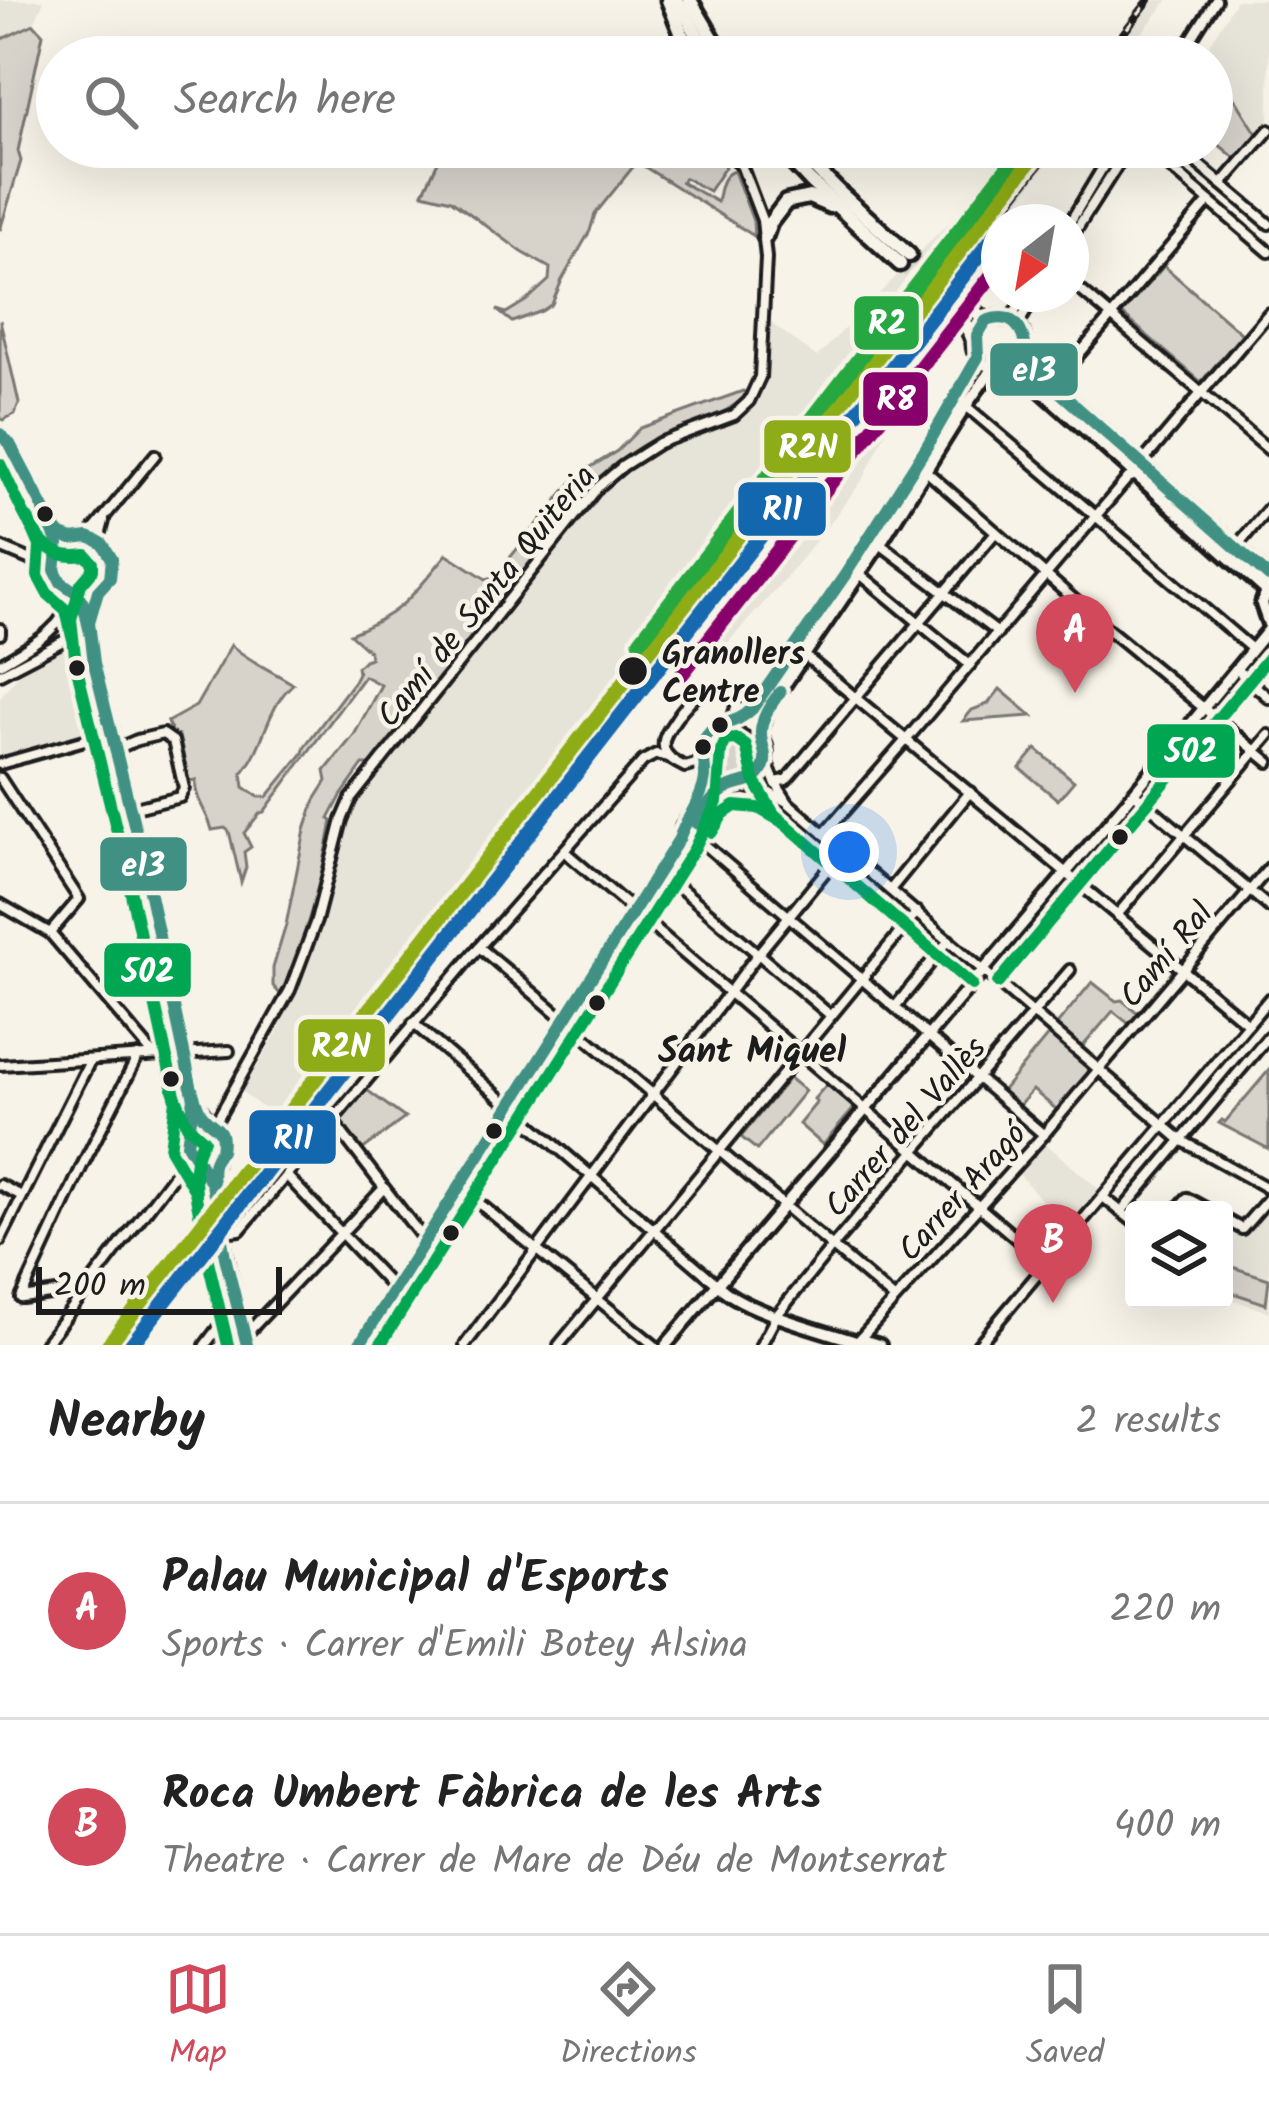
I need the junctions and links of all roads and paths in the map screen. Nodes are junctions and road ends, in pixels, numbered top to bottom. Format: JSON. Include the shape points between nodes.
{"nodes":[{"id":1,"x":672,"y":0,"type":"edge"},
{"id":2,"x":690,"y":0,"type":"edge"},
{"id":3,"x":1216,"y":0,"type":"edge"},
{"id":4,"x":684,"y":36,"type":"edge"},
{"id":5,"x":696,"y":36,"type":"edge"},
{"id":6,"x":711,"y":36,"type":"edge"},
{"id":7,"x":1193,"y":36,"type":"edge"},
{"id":8,"x":1269,"y":130,"type":"edge"},
{"id":9,"x":743,"y":168,"type":"edge"},
{"id":10,"x":799,"y":168,"type":"edge"},
{"id":11,"x":815,"y":168,"type":"edge"},
{"id":12,"x":1102,"y":168,"type":"edge"},
{"id":13,"x":1116,"y":168,"type":"edge"},
{"id":14,"x":1170,"y":168,"type":"edge"},
{"id":15,"x":1203,"y":168,"type":"edge"},
{"id":16,"x":1222,"y":184,"type":"junction"},
{"id":17,"x":1209,"y":201,"type":"junction"},
{"id":18,"x":1081,"y":204,"type":"edge"},
{"id":19,"x":1089,"y":210,"type":"edge"},
{"id":20,"x":842,"y":212,"type":"junction"},
{"id":21,"x":1269,"y":224,"type":"edge"},
{"id":22,"x":765,"y":238,"type":"junction"},
{"id":23,"x":1269,"y":252,"type":"edge"},
{"id":24,"x":1089,"y":298,"type":"edge"},
{"id":25,"x":1019,"y":312,"type":"edge"},
{"id":26,"x":1022,"y":312,"type":"edge"},
{"id":27,"x":1269,"y":313,"type":"edge"},
{"id":28,"x":1111,"y":317,"type":"junction"},
{"id":29,"x":986,"y":321,"type":"junction"},
{"id":30,"x":1014,"y":323,"type":"junction"},
{"id":31,"x":974,"y":342,"type":"junction"},
{"id":32,"x":1024,"y":349,"type":"junction"},
{"id":33,"x":978,"y":357,"type":"junction"},
{"id":34,"x":1000,"y":368,"type":"junction"},
{"id":35,"x":1053,"y":386,"type":"junction"},
{"id":36,"x":1201,"y":392,"type":"junction"},
{"id":37,"x":966,"y":406,"type":"junction"},
{"id":38,"x":0,"y":434,"type":"edge"},
{"id":39,"x":1269,"y":449,"type":"edge"},
{"id":40,"x":155,"y":455,"type":"dead end"},
{"id":41,"x":1138,"y":469,"type":"junction"},
{"id":42,"x":926,"y":471,"type":"junction"},
{"id":43,"x":1269,"y":508,"type":"edge"},
{"id":44,"x":1096,"y":517,"type":"junction"},
{"id":45,"x":104,"y":520,"type":"junction"},
{"id":46,"x":53,"y":526,"type":"junction"},
{"id":47,"x":996,"y":532,"type":"junction"},
{"id":48,"x":88,"y":537,"type":"junction"},
{"id":49,"x":73,"y":539,"type":"junction"},
{"id":50,"x":103,"y":544,"type":"junction"},
{"id":51,"x":880,"y":544,"type":"junction"},
{"id":52,"x":0,"y":547,"type":"edge"},
{"id":53,"x":1235,"y":548,"type":"junction"},
{"id":54,"x":58,"y":554,"type":"junction"},
{"id":55,"x":55,"y":570,"type":"junction"},
{"id":56,"x":860,"y":574,"type":"junction"},
{"id":57,"x":1046,"y":577,"type":"junction"},
{"id":58,"x":1268,"y":587,"type":"edge"},
{"id":59,"x":98,"y":591,"type":"junction"},
{"id":60,"x":76,"y":593,"type":"junction"},
{"id":61,"x":944,"y":594,"type":"junction"},
{"id":62,"x":89,"y":622,"type":"junction"},
{"id":63,"x":920,"y":623,"type":"junction"},
{"id":64,"x":1269,"y":626,"type":"edge"},
{"id":65,"x":998,"y":633,"type":"junction"},
{"id":66,"x":1252,"y":649,"type":"junction"},
{"id":67,"x":804,"y":656,"type":"junction"},
{"id":68,"x":94,"y":663,"type":"junction"},
{"id":69,"x":0,"y":664,"type":"edge"},
{"id":70,"x":970,"y":665,"type":"junction"},
{"id":71,"x":1236,"y":669,"type":"junction"},
{"id":72,"x":0,"y":674,"type":"edge"},
{"id":73,"x":1269,"y":698,"type":"edge"},
{"id":74,"x":856,"y":699,"type":"junction"},
{"id":75,"x":1204,"y":709,"type":"junction"},
{"id":76,"x":734,"y":721,"type":"junction"},
{"id":77,"x":113,"y":732,"type":"junction"},
{"id":78,"x":760,"y":735,"type":"junction"},
{"id":79,"x":1269,"y":735,"type":"edge"},
{"id":80,"x":908,"y":739,"type":"junction"},
{"id":81,"x":116,"y":749,"type":"junction"},
{"id":82,"x":1256,"y":751,"type":"junction"},
{"id":83,"x":669,"y":757,"type":"junction"},
{"id":84,"x":766,"y":760,"type":"junction"},
{"id":85,"x":1269,"y":762,"type":"edge"},
{"id":86,"x":0,"y":764,"type":"edge"},
{"id":87,"x":704,"y":766,"type":"junction"},
{"id":88,"x":0,"y":778,"type":"edge"},
{"id":89,"x":775,"y":782,"type":"junction"},
{"id":90,"x":735,"y":786,"type":"junction"},
{"id":91,"x":970,"y":792,"type":"junction"},
{"id":92,"x":1134,"y":793,"type":"junction"},
{"id":93,"x":787,"y":802,"type":"junction"},
{"id":94,"x":131,"y":809,"type":"junction"},
{"id":95,"x":690,"y":832,"type":"junction"},
{"id":96,"x":824,"y":834,"type":"junction"},
{"id":97,"x":1185,"y":836,"type":"junction"},
{"id":98,"x":679,"y":838,"type":"junction"},
{"id":99,"x":844,"y":850,"type":"junction"},
{"id":100,"x":564,"y":851,"type":"junction"},
{"id":101,"x":1269,"y":868,"type":"edge"},
{"id":102,"x":658,"y":870,"type":"junction"},
{"id":103,"x":1067,"y":872,"type":"junction"},
{"id":104,"x":890,"y":890,"type":"junction"},
{"id":105,"x":1250,"y":891,"type":"junction"},
{"id":106,"x":0,"y":904,"type":"edge"},
{"id":107,"x":1269,"y":908,"type":"edge"},
{"id":108,"x":634,"y":910,"type":"junction"},
{"id":109,"x":916,"y":912,"type":"junction"},
{"id":110,"x":1118,"y":914,"type":"junction"},
{"id":111,"x":788,"y":916,"type":"junction"},
{"id":112,"x":50,"y":933,"type":"junction"},
{"id":113,"x":949,"y":940,"type":"junction"},
{"id":114,"x":479,"y":947,"type":"junction"},
{"id":115,"x":758,"y":954,"type":"junction"},
{"id":116,"x":1184,"y":969,"type":"junction"},
{"id":117,"x":1070,"y":970,"type":"dead end"},
{"id":118,"x":983,"y":971,"type":"junction"},
{"id":119,"x":862,"y":979,"type":"junction"},
{"id":120,"x":729,"y":992,"type":"junction"},
{"id":121,"x":1269,"y":999,"type":"edge"},
{"id":122,"x":895,"y":1007,"type":"junction"},
{"id":123,"x":1032,"y":1014,"type":"junction"},
{"id":124,"x":830,"y":1015,"type":"junction"},
{"id":125,"x":563,"y":1020,"type":"junction"},
{"id":126,"x":413,"y":1023,"type":"junction"},
{"id":127,"x":1248,"y":1024,"type":"junction"},
{"id":128,"x":929,"y":1036,"type":"junction"},
{"id":129,"x":1268,"y":1039,"type":"edge"},
{"id":130,"x":229,"y":1051,"type":"dead end"},
{"id":131,"x":800,"y":1052,"type":"junction"},
{"id":132,"x":183,"y":1053,"type":"junction"},
{"id":133,"x":153,"y":1054,"type":"junction"},
{"id":134,"x":138,"y":1056,"type":"junction"},
{"id":135,"x":91,"y":1060,"type":"junction"},
{"id":136,"x":0,"y":1065,"type":"edge"},
{"id":137,"x":1097,"y":1070,"type":"junction"},
{"id":138,"x":976,"y":1078,"type":"junction"},
{"id":139,"x":653,"y":1095,"type":"junction"},
{"id":140,"x":194,"y":1100,"type":"junction"},
{"id":141,"x":510,"y":1106,"type":"junction"},
{"id":142,"x":866,"y":1109,"type":"junction"},
{"id":143,"x":332,"y":1120,"type":"junction"},
{"id":144,"x":212,"y":1124,"type":"junction"},
{"id":145,"x":1163,"y":1125,"type":"junction"},
{"id":146,"x":189,"y":1129,"type":"junction"},
{"id":147,"x":1044,"y":1135,"type":"junction"},
{"id":148,"x":1181,"y":1141,"type":"junction"},
{"id":149,"x":914,"y":1150,"type":"junction"},
{"id":150,"x":719,"y":1152,"type":"junction"},
{"id":151,"x":193,"y":1155,"type":"junction"},
{"id":152,"x":215,"y":1156,"type":"junction"},
{"id":153,"x":286,"y":1175,"type":"junction"},
{"id":154,"x":590,"y":1178,"type":"junction"},
{"id":155,"x":0,"y":1185,"type":"edge"},
{"id":156,"x":459,"y":1187,"type":"junction"},
{"id":157,"x":213,"y":1188,"type":"junction"},
{"id":158,"x":384,"y":1188,"type":"junction"},
{"id":159,"x":1269,"y":1189,"type":"edge"},
{"id":160,"x":22,"y":1196,"type":"junction"},
{"id":161,"x":1103,"y":1197,"type":"junction"},
{"id":162,"x":1269,"y":1198,"type":"edge"},
{"id":163,"x":784,"y":1206,"type":"junction"},
{"id":164,"x":979,"y":1206,"type":"junction"},
{"id":165,"x":1121,"y":1211,"type":"junction"},
{"id":166,"x":1125,"y":1214,"type":"edge"},
{"id":167,"x":1233,"y":1224,"type":"edge"},
{"id":168,"x":223,"y":1227,"type":"junction"},
{"id":169,"x":655,"y":1232,"type":"junction"},
{"id":170,"x":341,"y":1234,"type":"junction"},
{"id":171,"x":425,"y":1240,"type":"junction"},
{"id":172,"x":0,"y":1241,"type":"edge"},
{"id":173,"x":832,"y":1247,"type":"junction"},
{"id":174,"x":538,"y":1250,"type":"junction"},
{"id":175,"x":1046,"y":1264,"type":"junction"},
{"id":176,"x":717,"y":1284,"type":"junction"},
{"id":177,"x":394,"y":1289,"type":"junction"},
{"id":178,"x":598,"y":1299,"type":"junction"},
{"id":179,"x":78,"y":1300,"type":"junction"},
{"id":180,"x":895,"y":1300,"type":"junction"},
{"id":181,"x":236,"y":1304,"type":"junction"},
{"id":182,"x":777,"y":1315,"type":"junction"},
{"id":183,"x":243,"y":1342,"type":"edge"},
{"id":184,"x":858,"y":1343,"type":"edge"},
{"id":185,"x":44,"y":1345,"type":"edge"},
{"id":186,"x":205,"y":1345,"type":"edge"},
{"id":187,"x":358,"y":1345,"type":"edge"},
{"id":188,"x":466,"y":1345,"type":"edge"},
{"id":189,"x":559,"y":1345,"type":"edge"},
{"id":190,"x":654,"y":1345,"type":"edge"},
{"id":191,"x":666,"y":1345,"type":"edge"},
{"id":192,"x":761,"y":1345,"type":"edge"},
{"id":193,"x":880,"y":1345,"type":"edge"},
{"id":194,"x":978,"y":1345,"type":"edge"}],
"edges":[{"from":1,"to":4,"type":"highway"},
{"from":1,"to":5,"type":"highway"},
{"from":2,"to":6,"type":"highway"},
{"from":3,"to":7,"type":"street"},
{"from":8,"to":16,"type":"street"},
{"from":9,"to":22,"type":"street"},
{"from":10,"to":20,"type":"highway"},
{"from":11,"to":20,"type":"highway","via":[[904,260]]},
{"from":12,"to":18,"type":"street"},
{"from":13,"to":19,"type":"street"},
{"from":14,"to":17,"type":"street"},
{"from":15,"to":16,"type":"street"},
{"from":16,"to":21,"type":"street"},
{"from":17,"to":23,"type":"street"},
{"from":17,"to":28,"type":"street"},
{"from":20,"to":22,"type":"highway","via":[[809,197],[791,200]]},
{"from":22,"to":144,"type":"street","name":"Camí de Santa Quiteria","via":[[761,368],[749,401],[734,415],[659,442],[598,488],[351,799],[290,990]]},
{"from":24,"to":28,"type":"street"},
{"from":25,"to":30,"type":"street"},
{"from":26,"to":30,"type":"street"},
{"from":27,"to":36,"type":"street"},
{"from":28,"to":35,"type":"street"},
{"from":28,"to":36,"type":"street"},
{"from":29,"to":30,"type":"main road"},
{"from":29,"to":31,"type":"main road"},
{"from":29,"to":31,"type":"highway","via":[[968,314]]},
{"from":30,"to":32,"type":"main road"},
{"from":31,"to":33,"type":"main road"},
{"from":32,"to":34,"type":"main road"},
{"from":32,"to":35,"type":"main road"},
{"from":33,"to":34,"type":"main road"},
{"from":33,"to":76,"type":"street","via":[[864,548],[759,701]]},
{"from":34,"to":37,"type":"street"},
{"from":34,"to":41,"type":"main road","via":[[1022,374]]},
{"from":35,"to":41,"type":"main road"},
{"from":36,"to":39,"type":"street"},
{"from":36,"to":41,"type":"street"},
{"from":37,"to":42,"type":"street"},
{"from":37,"to":44,"type":"street"},
{"from":38,"to":46,"type":"street"},
{"from":40,"to":45,"type":"street"},
{"from":41,"to":44,"type":"street"},
{"from":41,"to":53,"type":"main road"},
{"from":41,"to":58,"type":"main road"},
{"from":42,"to":47,"type":"street"},
{"from":42,"to":51,"type":"street"},
{"from":43,"to":53,"type":"street"},
{"from":44,"to":57,"type":"street"},
{"from":44,"to":66,"type":"street"},
{"from":45,"to":48,"type":"street"},
{"from":45,"to":50,"type":"street"},
{"from":46,"to":49,"type":"street"},
{"from":46,"to":54,"type":"street"},
{"from":47,"to":57,"type":"street"},
{"from":47,"to":61,"type":"street"},
{"from":48,"to":49,"type":"street"},
{"from":48,"to":50,"type":"street"},
{"from":49,"to":54,"type":"street"},
{"from":50,"to":59,"type":"street","via":[[112,568]]},
{"from":51,"to":56,"type":"street"},
{"from":51,"to":61,"type":"street"},
{"from":52,"to":55,"type":"street"},
{"from":53,"to":58,"type":"main road"},
{"from":54,"to":55,"type":"street"},
{"from":55,"to":60,"type":"street"},
{"from":56,"to":63,"type":"street"},
{"from":56,"to":67,"type":"street"},
{"from":57,"to":65,"type":"street"},
{"from":57,"to":75,"type":"street"},
{"from":58,"to":64,"type":"main road"},
{"from":59,"to":60,"type":"street"},
{"from":59,"to":62,"type":"street"},
{"from":60,"to":62,"type":"street"},
{"from":60,"to":69,"type":"street","via":[[56,628]]},
{"from":61,"to":63,"type":"street"},
{"from":61,"to":65,"type":"street"},
{"from":62,"to":68,"type":"street"},
{"from":63,"to":70,"type":"street"},
{"from":63,"to":74,"type":"street"},
{"from":64,"to":66,"type":"street"},
{"from":65,"to":70,"type":"street"},
{"from":66,"to":71,"type":"street"},
{"from":67,"to":74,"type":"street"},
{"from":67,"to":78,"type":"street"},
{"from":68,"to":72,"type":"street","via":[[73,642],[57,641]]},
{"from":68,"to":77,"type":"street"},
{"from":70,"to":80,"type":"street"},
{"from":71,"to":73,"type":"street"},
{"from":71,"to":75,"type":"street"},
{"from":74,"to":80,"type":"street"},
{"from":74,"to":89,"type":"street","via":[[786,780]]},
{"from":75,"to":82,"type":"street"},
{"from":75,"to":92,"type":"street"},
{"from":76,"to":78,"type":"street"},
{"from":76,"to":83,"type":"street","via":[[737,705],[728,693],[698,695],[665,737]]},
{"from":76,"to":87,"type":"street","via":[[707,735]]},
{"from":77,"to":81,"type":"street"},
{"from":77,"to":86,"type":"street"},
{"from":78,"to":84,"type":"street"},
{"from":79,"to":82,"type":"street"},
{"from":80,"to":91,"type":"street"},
{"from":80,"to":96,"type":"street"},
{"from":81,"to":94,"type":"street"},
{"from":81,"to":94,"type":"street","via":[[164,734],[173,741],[179,797]]},
{"from":82,"to":85,"type":"street"},
{"from":82,"to":97,"type":"street"},
{"from":83,"to":87,"type":"street"},
{"from":83,"to":100,"type":"street","via":[[643,760]]},
{"from":84,"to":89,"type":"street"},
{"from":84,"to":90,"type":"street","via":[[758,777]]},
{"from":87,"to":90,"type":"street","via":[[712,779]]},
{"from":87,"to":98,"type":"street","via":[[700,797]]},
{"from":88,"to":112,"type":"street","via":[[79,898]]},
{"from":89,"to":93,"type":"street"},
{"from":90,"to":93,"type":"street"},
{"from":90,"to":95,"type":"street","via":[[710,802]]},
{"from":91,"to":103,"type":"street"},
{"from":91,"to":104,"type":"street"},
{"from":92,"to":97,"type":"street"},
{"from":92,"to":103,"type":"street"},
{"from":93,"to":96,"type":"street"},
{"from":94,"to":132,"type":"street"},
{"from":95,"to":98,"type":"street"},
{"from":95,"to":111,"type":"street"},
{"from":96,"to":99,"type":"street"},
{"from":97,"to":105,"type":"street"},
{"from":97,"to":110,"type":"street"},
{"from":98,"to":102,"type":"street"},
{"from":99,"to":104,"type":"street"},
{"from":99,"to":111,"type":"street"},
{"from":100,"to":108,"type":"street"},
{"from":100,"to":114,"type":"street"},
{"from":101,"to":105,"type":"street","name":"Camí Ral"},
{"from":102,"to":108,"type":"street"},
{"from":102,"to":115,"type":"street"},
{"from":103,"to":110,"type":"street"},
{"from":103,"to":118,"type":"street"},
{"from":104,"to":109,"type":"street"},
{"from":105,"to":107,"type":"street"},
{"from":105,"to":116,"type":"street","name":"Camí Ral"},
{"from":106,"to":112,"type":"street"},
{"from":108,"to":120,"type":"street"},
{"from":108,"to":125,"type":"street"},
{"from":109,"to":113,"type":"street"},
{"from":109,"to":119,"type":"street"},
{"from":110,"to":116,"type":"street"},
{"from":111,"to":115,"type":"street"},
{"from":111,"to":119,"type":"street"},
{"from":112,"to":133,"type":"street"},
{"from":113,"to":118,"type":"street"},
{"from":113,"to":122,"type":"street"},
{"from":114,"to":125,"type":"street"},
{"from":114,"to":126,"type":"street"},
{"from":115,"to":120,"type":"street"},
{"from":115,"to":124,"type":"street"},
{"from":116,"to":127,"type":"street"},
{"from":116,"to":137,"type":"street","name":"Camí Ral"},
{"from":117,"to":123,"type":"street","name":"Carrer del Vallès"},
{"from":118,"to":123,"type":"street"},
{"from":118,"to":128,"type":"street"},
{"from":119,"to":122,"type":"street"},
{"from":119,"to":124,"type":"street"},
{"from":120,"to":131,"type":"street"},
{"from":120,"to":139,"type":"street"},
{"from":121,"to":127,"type":"street"},
{"from":122,"to":128,"type":"street"},
{"from":123,"to":137,"type":"street"},
{"from":123,"to":138,"type":"street","name":"Carrer del Vallès"},
{"from":124,"to":131,"type":"street"},
{"from":125,"to":139,"type":"street"},
{"from":125,"to":141,"type":"street"},
{"from":126,"to":141,"type":"street"},
{"from":126,"to":143,"type":"street"},
{"from":127,"to":145,"type":"street"},
{"from":128,"to":138,"type":"street"},
{"from":128,"to":142,"type":"street"},
{"from":129,"to":148,"type":"street"},
{"from":130,"to":132,"type":"street"},
{"from":131,"to":142,"type":"street"},
{"from":131,"to":150,"type":"street"},
{"from":132,"to":133,"type":"street"},
{"from":132,"to":140,"type":"street"},
{"from":133,"to":134,"type":"street"},
{"from":134,"to":135,"type":"street"},
{"from":134,"to":179,"type":"street","via":[[21,1298],[64,1292]]},
{"from":135,"to":136,"type":"street"},
{"from":135,"to":160,"type":"street"},
{"from":137,"to":145,"type":"street"},
{"from":137,"to":147,"type":"street","name":"Carrer Aragó"},
{"from":138,"to":147,"type":"street"},
{"from":138,"to":149,"type":"street","name":"Carrer del Vallès"},
{"from":139,"to":150,"type":"street"},
{"from":139,"to":154,"type":"street"},
{"from":140,"to":144,"type":"street"},
{"from":140,"to":146,"type":"street"},
{"from":141,"to":154,"type":"street"},
{"from":141,"to":156,"type":"street"},
{"from":142,"to":149,"type":"street"},
{"from":142,"to":163,"type":"street"},
{"from":143,"to":153,"type":"street"},
{"from":143,"to":158,"type":"street"},
{"from":144,"to":146,"type":"street"},
{"from":144,"to":152,"type":"street","via":[[223,1144]]},
{"from":145,"to":148,"type":"street"},
{"from":145,"to":161,"type":"street"},
{"from":146,"to":151,"type":"street"},
{"from":147,"to":164,"type":"street","name":"Carrer Aragó"},
{"from":148,"to":159,"type":"street"},
{"from":148,"to":165,"type":"street"},
{"from":149,"to":164,"type":"street"},
{"from":149,"to":173,"type":"street","name":"Carrer del Vallès"},
{"from":150,"to":163,"type":"street"},
{"from":150,"to":169,"type":"street"},
{"from":151,"to":152,"type":"street"},
{"from":151,"to":157,"type":"street"},
{"from":151,"to":179,"type":"street"},
{"from":152,"to":157,"type":"street"},
{"from":153,"to":168,"type":"street","via":[[240,1230]]},
{"from":153,"to":170,"type":"street"},
{"from":154,"to":169,"type":"street"},
{"from":154,"to":174,"type":"street"},
{"from":155,"to":160,"type":"street"},
{"from":156,"to":171,"type":"street"},
{"from":156,"to":174,"type":"street"},
{"from":157,"to":168,"type":"street"},
{"from":158,"to":170,"type":"street"},
{"from":158,"to":171,"type":"street"},
{"from":160,"to":172,"type":"street"},
{"from":161,"to":165,"type":"street"},
{"from":161,"to":175,"type":"street"},
{"from":162,"to":167,"type":"street","via":[[1242,1229]]},
{"from":163,"to":173,"type":"street"},
{"from":163,"to":176,"type":"street"},
{"from":164,"to":175,"type":"street"},
{"from":164,"to":180,"type":"street","name":"Carrer Aragó"},
{"from":165,"to":166,"type":"street"},
{"from":168,"to":181,"type":"street"},
{"from":169,"to":176,"type":"street"},
{"from":169,"to":178,"type":"street"},
{"from":170,"to":177,"type":"street"},
{"from":170,"to":183,"type":"street"},
{"from":171,"to":177,"type":"street"},
{"from":173,"to":180,"type":"street"},
{"from":173,"to":182,"type":"street","name":"Carrer del Vallès"},
{"from":174,"to":178,"type":"street"},
{"from":174,"to":188,"type":"street"},
{"from":175,"to":194,"type":"street"},
{"from":176,"to":182,"type":"street","via":[[727,1296]]},
{"from":176,"to":191,"type":"street"},
{"from":177,"to":187,"type":"street"},
{"from":178,"to":189,"type":"street"},
{"from":178,"to":190,"type":"street"},
{"from":179,"to":185,"type":"street"},
{"from":180,"to":184,"type":"street","name":"Carrer Aragó"},
{"from":181,"to":183,"type":"street"},
{"from":181,"to":186,"type":"street"},
{"from":182,"to":184,"type":"street"},
{"from":182,"to":192,"type":"street","name":"Carrer del Vallès"},
{"from":184,"to":193,"type":"street"}]}
